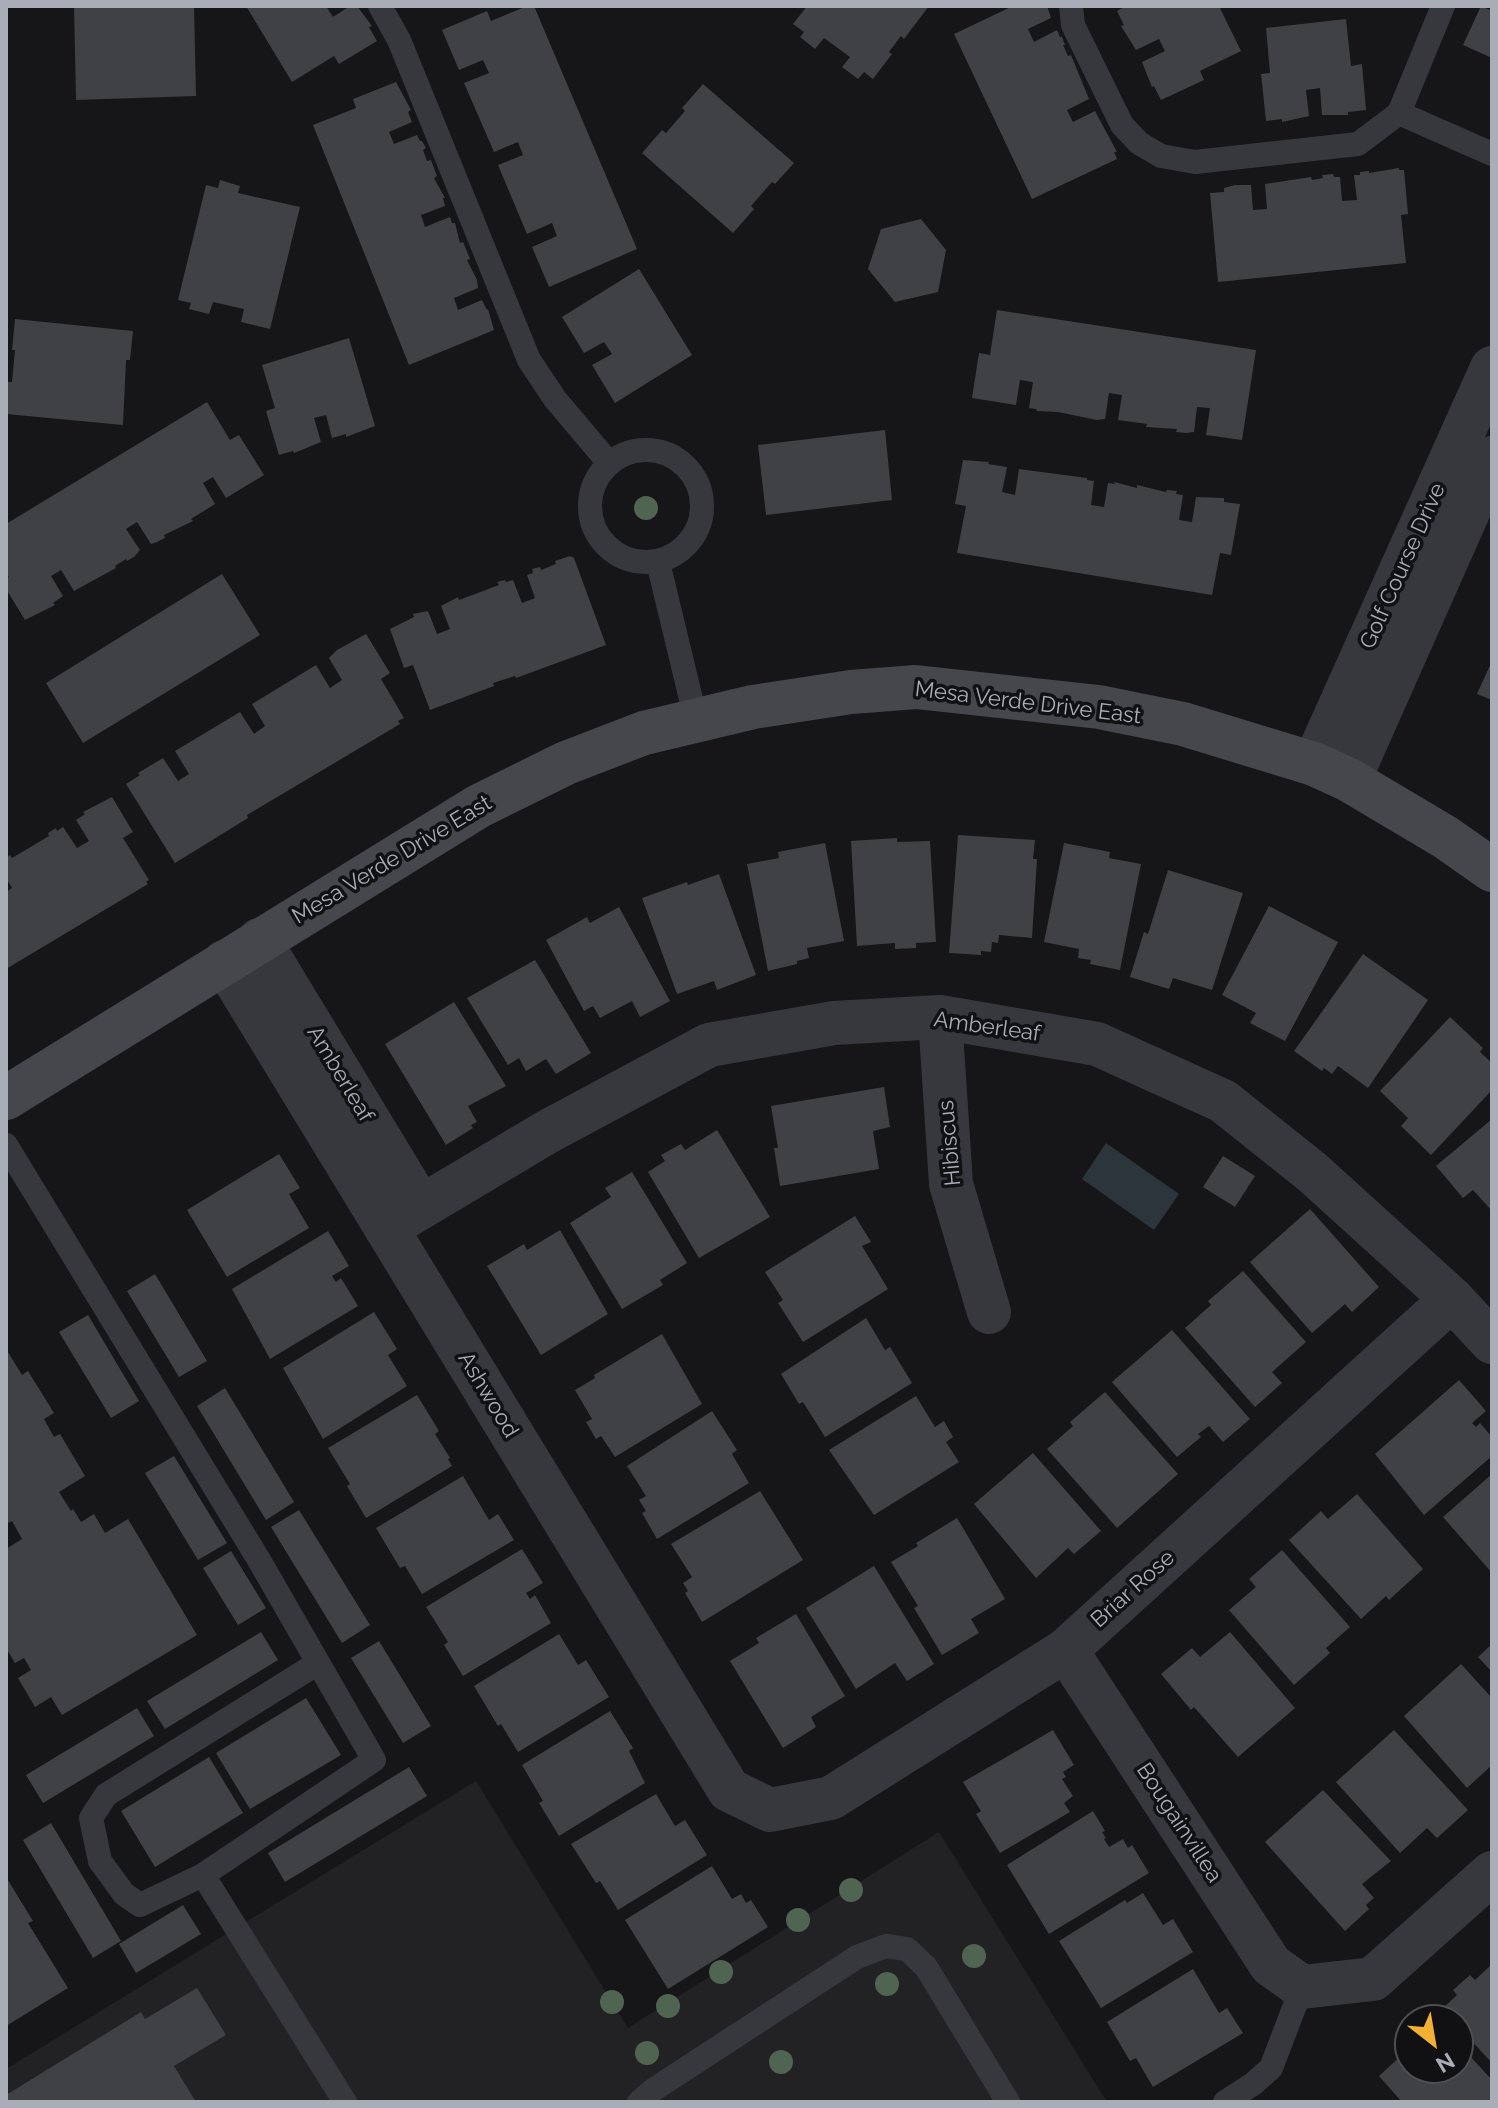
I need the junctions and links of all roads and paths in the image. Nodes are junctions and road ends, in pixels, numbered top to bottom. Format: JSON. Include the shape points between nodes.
{"nodes":[{"id":1,"x":380,"y":6,"type":"edge"},
{"id":2,"x":1071,"y":6,"type":"edge"},
{"id":3,"x":1443,"y":6,"type":"edge"},
{"id":4,"x":1399,"y":113,"type":"junction"},
{"id":5,"x":1492,"y":154,"type":"edge"},
{"id":6,"x":1492,"y":368,"type":"edge"},
{"id":7,"x":1492,"y":458,"type":"edge"},
{"id":8,"x":609,"y":463,"type":"junction"},
{"id":9,"x":658,"y":562,"type":"junction"},
{"id":10,"x":696,"y":720,"type":"junction"},
{"id":11,"x":1331,"y":772,"type":"junction"},
{"id":12,"x":1492,"y":870,"type":"edge"},
{"id":13,"x":242,"y":951,"type":"junction"},
{"id":14,"x":940,"y":1017,"type":"junction"},
{"id":15,"x":6,"y":1098,"type":"edge"},
{"id":16,"x":6,"y":1145,"type":"edge"},
{"id":17,"x":403,"y":1218,"type":"junction"},
{"id":18,"x":1452,"y":1299,"type":"junction"},
{"id":19,"x":989,"y":1312,"type":"dead end"},
{"id":20,"x":1492,"y":1342,"type":"edge"},
{"id":21,"x":1066,"y":1650,"type":"junction"},
{"id":22,"x":318,"y":1663,"type":"junction"},
{"id":23,"x":770,"y":1810,"type":"joint"},
{"id":24,"x":1492,"y":1873,"type":"edge"},
{"id":25,"x":203,"y":1875,"type":"junction"},
{"id":26,"x":1302,"y":1987,"type":"junction"},
{"id":27,"x":345,"y":2102,"type":"edge"},
{"id":28,"x":639,"y":2102,"type":"edge"},
{"id":29,"x":1008,"y":2102,"type":"edge"},
{"id":30,"x":1225,"y":2102,"type":"edge"}],
"edges":[{"from":1,"to":8,"type":"lane","via":[[399,40],[529,360]]},
{"from":2,"to":4,"type":"lane","via":[[1073,25],[1122,125],[1161,156],[1195,162],[1358,144]]},
{"from":3,"to":4,"type":"lane"},
{"from":4,"to":5,"type":"lane"},
{"from":6,"to":11,"type":"street","name":"Golf Course Drive"},
{"from":7,"to":11,"type":"street","name":"Golf Course Drive"},
{"from":8,"to":9,"type":"lane","via":[[590,497],[596,532],[622,558]]},
{"from":8,"to":9,"type":"lane","via":[[640,450],[659,451],[676,457],[700,487],[700,525],[676,555]]},
{"from":9,"to":10,"type":"lane"},
{"from":10,"to":11,"type":"street","name":"Mesa Verde Drive East","via":[[851,692],[916,687],[1099,707],[1183,724]]},
{"from":10,"to":13,"type":"street","name":"Mesa Verde Drive East","via":[[566,763],[479,806]]},
{"from":11,"to":12,"type":"street","name":"Mesa Verde Drive East"},
{"from":13,"to":15,"type":"street","name":"Mesa Verde Drive East"},
{"from":13,"to":17,"type":"street","name":"Ashwood"},
{"from":14,"to":17,"type":"street","name":"Amberleaf","via":[[834,1023],[709,1045]]},
{"from":14,"to":18,"type":"street","name":"Amberleaf","via":[[1097,1044],[1223,1101],[1312,1172]]},
{"from":14,"to":19,"type":"street","name":"Hibiscus","via":[[951,1184]]},
{"from":16,"to":22,"type":"lane"},
{"from":17,"to":23,"type":"street","name":"Ashwood","via":[[729,1790]]},
{"from":18,"to":20,"type":"street","name":"Amberleaf"},
{"from":18,"to":21,"type":"street","name":"Briar Rose"},
{"from":21,"to":23,"type":"street","name":"Briar Rose","via":[[831,1798]]},
{"from":21,"to":26,"type":"street","name":"Bougainvillea","via":[[1271,1965]]},
{"from":22,"to":25,"type":"lane","via":[[374,1760]]},
{"from":22,"to":25,"type":"lane","via":[[106,1795],[91,1818],[100,1861],[124,1894],[140,1905]]},
{"from":24,"to":26,"type":"street","via":[[1373,1979]]},
{"from":25,"to":27,"type":"lane"},
{"from":26,"to":30,"type":"lane","via":[[1271,2068]]},
{"from":28,"to":29,"type":"lane","via":[[857,1957],[886,1946],[907,1949],[926,1967]]}]}
